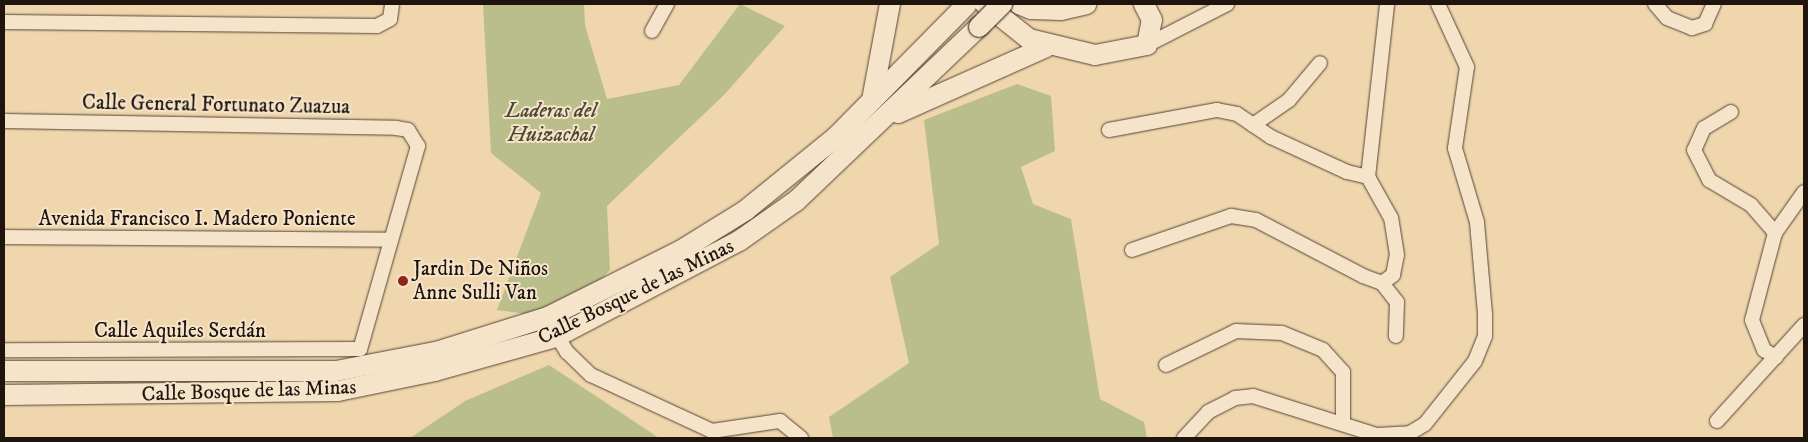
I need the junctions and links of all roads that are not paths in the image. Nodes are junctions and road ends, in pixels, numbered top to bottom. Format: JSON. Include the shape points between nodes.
{"nodes":[{"id":1,"x":392,"y":4,"type":"edge"},
{"id":2,"x":667,"y":4,"type":"edge"},
{"id":3,"x":890,"y":4,"type":"edge"},
{"id":4,"x":985,"y":4,"type":"edge"},
{"id":5,"x":1002,"y":4,"type":"edge"},
{"id":6,"x":1019,"y":4,"type":"edge"},
{"id":7,"x":1086,"y":4,"type":"edge"},
{"id":8,"x":1144,"y":4,"type":"edge"},
{"id":9,"x":1226,"y":4,"type":"edge"},
{"id":10,"x":1387,"y":4,"type":"edge"},
{"id":11,"x":1438,"y":4,"type":"edge"},
{"id":12,"x":1655,"y":4,"type":"edge"},
{"id":13,"x":1714,"y":4,"type":"edge"},
{"id":14,"x":960,"y":10,"type":"edge"},
{"id":15,"x":4,"y":22,"type":"edge"},
{"id":16,"x":652,"y":31,"type":"dead end"},
{"id":17,"x":1148,"y":44,"type":"junction"},
{"id":18,"x":1046,"y":46,"type":"junction"},
{"id":19,"x":1320,"y":63,"type":"dead end"},
{"id":20,"x":872,"y":100,"type":"junction"},
{"id":21,"x":1731,"y":112,"type":"dead end"},
{"id":22,"x":885,"y":119,"type":"junction"},
{"id":23,"x":4,"y":121,"type":"edge"},
{"id":24,"x":1253,"y":125,"type":"junction"},
{"id":25,"x":1109,"y":130,"type":"dead end"},
{"id":26,"x":1368,"y":177,"type":"junction"},
{"id":27,"x":1804,"y":192,"type":"edge"},
{"id":28,"x":1775,"y":232,"type":"junction"},
{"id":29,"x":4,"y":237,"type":"edge"},
{"id":30,"x":391,"y":240,"type":"junction"},
{"id":31,"x":1132,"y":250,"type":"dead end"},
{"id":32,"x":1388,"y":279,"type":"junction"},
{"id":33,"x":548,"y":318,"type":"junction"},
{"id":34,"x":1804,"y":325,"type":"edge"},
{"id":35,"x":1396,"y":336,"type":"dead end"},
{"id":36,"x":556,"y":337,"type":"junction"},
{"id":37,"x":4,"y":350,"type":"edge"},
{"id":38,"x":1776,"y":357,"type":"junction"},
{"id":39,"x":1166,"y":364,"type":"dead end"},
{"id":40,"x":4,"y":370,"type":"edge"},
{"id":41,"x":4,"y":395,"type":"edge"},
{"id":42,"x":1717,"y":421,"type":"dead end"},
{"id":43,"x":1343,"y":424,"type":"junction"},
{"id":44,"x":801,"y":438,"type":"edge"},
{"id":45,"x":1184,"y":438,"type":"edge"}],
"edges":[{"from":1,"to":15,"type":"street","via":[[390,19],[377,26]]},
{"from":2,"to":16,"type":"street"},
{"from":3,"to":20,"type":"main road"},
{"from":4,"to":18,"type":"main road","via":[[1013,30]]},
{"from":5,"to":22,"type":"main road","name":"Calle Bosque de las Minas","bridge":true},
{"from":6,"to":7,"type":"main road","via":[[1031,9],[1061,10]]},
{"from":8,"to":17,"type":"main road","via":[[1152,20]]},
{"from":9,"to":17,"type":"street"},
{"from":10,"to":26,"type":"street"},
{"from":11,"to":43,"type":"street","via":[[1467,67],[1455,148],[1461,176],[1473,199],[1485,336],[1475,361],[1418,428],[1394,437]]},
{"from":12,"to":13,"type":"street","via":[[1667,18],[1692,28],[1705,24]]},
{"from":14,"to":20,"type":"main road","name":"Calle Bosque de las Minas"},
{"from":17,"to":18,"type":"main road","via":[[1095,55]]},
{"from":18,"to":22,"type":"main road"},
{"from":19,"to":24,"type":"street","via":[[1289,100]]},
{"from":20,"to":33,"type":"main road","name":"Calle Bosque de las Minas","via":[[836,136],[746,210],[680,251]]},
{"from":21,"to":28,"type":"street","via":[[1704,128],[1694,150],[1709,180],[1751,205]]},
{"from":22,"to":36,"type":"main road","name":"Calle Bosque de las Minas","via":[[796,201],[739,241]]},
{"from":23,"to":30,"type":"street","name":"Calle General Fortunato Zuazua","via":[[408,130],[418,146]]},
{"from":24,"to":25,"type":"street","via":[[1237,114],[1217,110]]},
{"from":24,"to":26,"type":"street","via":[[1347,172]]},
{"from":26,"to":32,"type":"street","via":[[1391,218],[1397,255]]},
{"from":27,"to":28,"type":"street"},
{"from":28,"to":38,"type":"street","via":[[1752,320],[1764,350]]},
{"from":29,"to":30,"type":"street","name":"Avenida Francisco I. Madero Poniente"},
{"from":30,"to":37,"type":"street","name":"Calle Aquiles Serdán","via":[[365,344],[356,351]]},
{"from":31,"to":32,"type":"street","via":[[1231,216],[1256,220]]},
{"from":32,"to":35,"type":"street","via":[[1396,302]]},
{"from":33,"to":36,"type":"street"},
{"from":33,"to":40,"type":"main road","name":"Calle Bosque de las Minas","via":[[436,352],[336,372]]},
{"from":34,"to":38,"type":"street"},
{"from":36,"to":41,"type":"main road","name":"Calle Bosque de las Minas","via":[[435,371],[338,391]]},
{"from":36,"to":44,"type":"street","via":[[591,375],[712,431],[780,421]]},
{"from":38,"to":42,"type":"street"},
{"from":39,"to":43,"type":"street","via":[[1236,331],[1282,333],[1323,350],[1343,372]]},
{"from":43,"to":45,"type":"street","via":[[1253,396],[1235,398],[1208,412]]}]}
